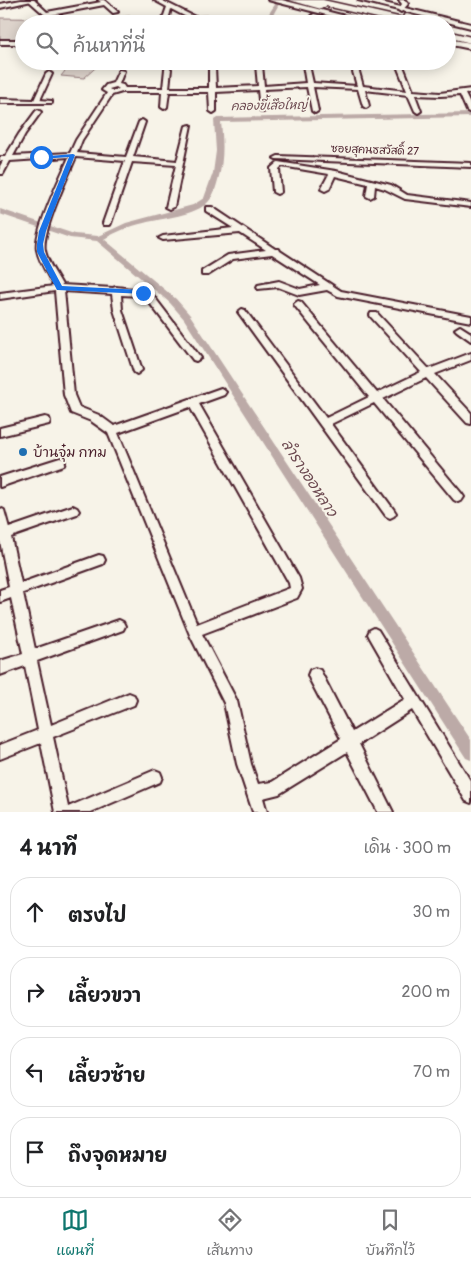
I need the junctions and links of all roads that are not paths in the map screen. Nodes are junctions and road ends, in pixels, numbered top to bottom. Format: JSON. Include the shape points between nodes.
{"nodes":[{"id":1,"x":32,"y":0,"type":"edge"},
{"id":2,"x":173,"y":0,"type":"edge"},
{"id":3,"x":294,"y":0,"type":"edge"},
{"id":4,"x":311,"y":0,"type":"edge"},
{"id":5,"x":336,"y":0,"type":"edge"},
{"id":6,"x":362,"y":0,"type":"edge"},
{"id":7,"x":402,"y":0,"type":"edge"},
{"id":8,"x":159,"y":1,"type":"edge"},
{"id":9,"x":276,"y":1,"type":"edge"},
{"id":10,"x":103,"y":2,"type":"edge"},
{"id":11,"x":0,"y":6,"type":"edge"},
{"id":12,"x":169,"y":8,"type":"junction"},
{"id":13,"x":401,"y":10,"type":"junction"},
{"id":14,"x":115,"y":12,"type":"dead end"},
{"id":15,"x":167,"y":15,"type":"edge"},
{"id":16,"x":182,"y":15,"type":"edge"},
{"id":17,"x":335,"y":15,"type":"edge"},
{"id":18,"x":360,"y":15,"type":"edge"},
{"id":19,"x":377,"y":15,"type":"edge"},
{"id":20,"x":399,"y":15,"type":"edge"},
{"id":21,"x":423,"y":15,"type":"edge"},
{"id":22,"x":456,"y":23,"type":"edge"},
{"id":23,"x":471,"y":26,"type":"edge"},
{"id":24,"x":456,"y":27,"type":"edge"},
{"id":25,"x":471,"y":30,"type":"edge"},
{"id":26,"x":456,"y":32,"type":"edge"},
{"id":27,"x":456,"y":36,"type":"edge"},
{"id":28,"x":471,"y":36,"type":"edge"},
{"id":29,"x":471,"y":40,"type":"edge"},
{"id":30,"x":0,"y":42,"type":"edge"},
{"id":31,"x":15,"y":42,"type":"edge"},
{"id":32,"x":456,"y":44,"type":"edge"},
{"id":33,"x":471,"y":46,"type":"edge"},
{"id":34,"x":168,"y":70,"type":"edge"},
{"id":35,"x":212,"y":70,"type":"edge"},
{"id":36,"x":259,"y":70,"type":"edge"},
{"id":37,"x":307,"y":70,"type":"edge"},
{"id":38,"x":355,"y":70,"type":"edge"},
{"id":39,"x":402,"y":70,"type":"edge"},
{"id":40,"x":120,"y":71,"type":"dead end"},
{"id":41,"x":49,"y":74,"type":"dead end"},
{"id":42,"x":310,"y":84,"type":"junction"},
{"id":43,"x":116,"y":85,"type":"junction"},
{"id":44,"x":359,"y":85,"type":"junction"},
{"id":45,"x":261,"y":86,"type":"junction"},
{"id":46,"x":212,"y":88,"type":"junction"},
{"id":47,"x":122,"y":89,"type":"junction"},
{"id":48,"x":166,"y":89,"type":"junction"},
{"id":49,"x":471,"y":89,"type":"edge"},
{"id":50,"x":410,"y":91,"type":"junction"},
{"id":51,"x":462,"y":92,"type":"junction"},
{"id":52,"x":110,"y":93,"type":"junction"},
{"id":53,"x":0,"y":101,"type":"edge"},
{"id":54,"x":36,"y":102,"type":"junction"},
{"id":55,"x":50,"y":102,"type":"dead end"},
{"id":56,"x":366,"y":106,"type":"dead end"},
{"id":57,"x":164,"y":107,"type":"dead end"},
{"id":58,"x":263,"y":110,"type":"dead end"},
{"id":59,"x":213,"y":111,"type":"dead end"},
{"id":60,"x":315,"y":111,"type":"dead end"},
{"id":61,"x":418,"y":111,"type":"dead end"},
{"id":62,"x":38,"y":112,"type":"dead end"},
{"id":63,"x":470,"y":112,"type":"edge"},
{"id":64,"x":142,"y":122,"type":"dead end"},
{"id":65,"x":189,"y":126,"type":"dead end"},
{"id":66,"x":73,"y":155,"type":"junction"},
{"id":67,"x":128,"y":158,"type":"junction"},
{"id":68,"x":277,"y":158,"type":"dead end"},
{"id":69,"x":3,"y":159,"type":"edge"},
{"id":70,"x":179,"y":163,"type":"junction"},
{"id":71,"x":471,"y":165,"type":"edge"},
{"id":72,"x":0,"y":172,"type":"edge"},
{"id":73,"x":333,"y":173,"type":"junction"},
{"id":74,"x":372,"y":184,"type":"junction"},
{"id":75,"x":325,"y":189,"type":"dead end"},
{"id":76,"x":277,"y":192,"type":"dead end"},
{"id":77,"x":370,"y":196,"type":"dead end"},
{"id":78,"x":471,"y":205,"type":"edge"},
{"id":79,"x":170,"y":207,"type":"dead end"},
{"id":80,"x":209,"y":209,"type":"dead end"},
{"id":81,"x":106,"y":223,"type":"dead end"},
{"id":82,"x":241,"y":230,"type":"junction"},
{"id":83,"x":163,"y":238,"type":"dead end"},
{"id":84,"x":276,"y":251,"type":"junction"},
{"id":85,"x":205,"y":273,"type":"dead end"},
{"id":86,"x":261,"y":287,"type":"dead end"},
{"id":87,"x":328,"y":287,"type":"junction"},
{"id":88,"x":59,"y":288,"type":"junction"},
{"id":89,"x":116,"y":290,"type":"junction"},
{"id":90,"x":0,"y":296,"type":"edge"},
{"id":91,"x":298,"y":304,"type":"dead end"},
{"id":92,"x":242,"y":312,"type":"dead end"},
{"id":93,"x":374,"y":315,"type":"dead end"},
{"id":94,"x":471,"y":319,"type":"edge"},
{"id":95,"x":460,"y":329,"type":"dead end"},
{"id":96,"x":471,"y":338,"type":"edge"},
{"id":97,"x":471,"y":356,"type":"edge"},
{"id":98,"x":196,"y":358,"type":"dead end"},
{"id":99,"x":137,"y":370,"type":"dead end"},
{"id":100,"x":428,"y":373,"type":"junction"},
{"id":101,"x":221,"y":392,"type":"dead end"},
{"id":102,"x":377,"y":399,"type":"junction"},
{"id":103,"x":193,"y":403,"type":"junction"},
{"id":104,"x":471,"y":420,"type":"edge"},
{"id":105,"x":45,"y":421,"type":"dead end"},
{"id":106,"x":324,"y":423,"type":"junction"},
{"id":107,"x":112,"y":431,"type":"junction"},
{"id":108,"x":0,"y":432,"type":"edge"},
{"id":109,"x":60,"y":462,"type":"dead end"},
{"id":110,"x":0,"y":482,"type":"edge"},
{"id":111,"x":458,"y":497,"type":"dead end"},
{"id":112,"x":73,"y":511,"type":"dead end"},
{"id":113,"x":0,"y":513,"type":"edge"},
{"id":114,"x":390,"y":513,"type":"dead end"},
{"id":115,"x":2,"y":536,"type":"edge"},
{"id":116,"x":98,"y":560,"type":"dead end"},
{"id":117,"x":17,"y":590,"type":"junction"},
{"id":118,"x":0,"y":596,"type":"edge"},
{"id":119,"x":119,"y":626,"type":"dead end"},
{"id":120,"x":194,"y":631,"type":"junction"},
{"id":121,"x":374,"y":634,"type":"dead end"},
{"id":122,"x":31,"y":656,"type":"junction"},
{"id":123,"x":0,"y":668,"type":"edge"},
{"id":124,"x":315,"y":675,"type":"dead end"},
{"id":125,"x":129,"y":700,"type":"dead end"},
{"id":126,"x":414,"y":701,"type":"junction"},
{"id":127,"x":45,"y":732,"type":"junction"},
{"id":128,"x":350,"y":742,"type":"junction"},
{"id":129,"x":0,"y":752,"type":"edge"},
{"id":130,"x":155,"y":777,"type":"dead end"},
{"id":131,"x":253,"y":792,"type":"junction"},
{"id":132,"x":471,"y":796,"type":"edge"},
{"id":133,"x":62,"y":812,"type":"edge"},
{"id":134,"x":74,"y":812,"type":"edge"},
{"id":135,"x":260,"y":812,"type":"edge"},
{"id":136,"x":386,"y":812,"type":"edge"}],
"edges":[{"from":1,"to":10,"type":"street","via":[[46,14]]},
{"from":1,"to":11,"type":"street"},
{"from":2,"to":8,"type":"street"},
{"from":3,"to":18,"type":"highway"},
{"from":4,"to":19,"type":"highway"},
{"from":5,"to":20,"type":"highway"},
{"from":6,"to":13,"type":"main road"},
{"from":7,"to":13,"type":"street","via":[[405,4]]},
{"from":8,"to":12,"type":"street"},
{"from":9,"to":17,"type":"main road"},
{"from":10,"to":14,"type":"street"},
{"from":12,"to":15,"type":"street"},
{"from":12,"to":16,"type":"street"},
{"from":13,"to":21,"type":"main road"},
{"from":22,"to":23,"type":"main road"},
{"from":24,"to":25,"type":"highway"},
{"from":26,"to":28,"type":"highway"},
{"from":27,"to":29,"type":"highway"},
{"from":30,"to":31,"type":"street"},
{"from":32,"to":33,"type":"main road"},
{"from":34,"to":48,"type":"street"},
{"from":35,"to":46,"type":"street"},
{"from":36,"to":45,"type":"street"},
{"from":37,"to":42,"type":"street"},
{"from":38,"to":44,"type":"street"},
{"from":39,"to":50,"type":"street"},
{"from":40,"to":43,"type":"street"},
{"from":41,"to":54,"type":"street"},
{"from":42,"to":44,"type":"street"},
{"from":42,"to":45,"type":"street"},
{"from":42,"to":60,"type":"street"},
{"from":43,"to":47,"type":"street"},
{"from":43,"to":52,"type":"street","via":[[106,88]]},
{"from":44,"to":50,"type":"street"},
{"from":44,"to":56,"type":"street"},
{"from":45,"to":46,"type":"street"},
{"from":45,"to":58,"type":"street"},
{"from":46,"to":48,"type":"street"},
{"from":46,"to":59,"type":"street"},
{"from":47,"to":48,"type":"street"},
{"from":47,"to":52,"type":"street"},
{"from":48,"to":57,"type":"street"},
{"from":49,"to":51,"type":"street"},
{"from":50,"to":51,"type":"street"},
{"from":50,"to":61,"type":"street"},
{"from":51,"to":63,"type":"street"},
{"from":52,"to":66,"type":"street","via":[[79,140]]},
{"from":53,"to":54,"type":"street"},
{"from":54,"to":55,"type":"street"},
{"from":62,"to":69,"type":"street"},
{"from":64,"to":67,"type":"street"},
{"from":65,"to":70,"type":"street"},
{"from":66,"to":67,"type":"street"},
{"from":66,"to":69,"type":"street"},
{"from":66,"to":88,"type":"street","via":[[44,227],[41,252]]},
{"from":67,"to":70,"type":"street"},
{"from":67,"to":81,"type":"street"},
{"from":68,"to":71,"type":"street","name":"ซอยสุคนธสวัสดิ์ 27"},
{"from":69,"to":72,"type":"street"},
{"from":70,"to":79,"type":"street"},
{"from":73,"to":74,"type":"street"},
{"from":73,"to":75,"type":"street"},
{"from":73,"to":76,"type":"street","via":[[278,164],[275,168]]},
{"from":74,"to":77,"type":"street"},
{"from":74,"to":78,"type":"street","via":[[388,187],[404,197]]},
{"from":80,"to":82,"type":"street"},
{"from":82,"to":83,"type":"street"},
{"from":82,"to":84,"type":"street"},
{"from":84,"to":85,"type":"street","via":[[231,257]]},
{"from":84,"to":87,"type":"street"},
{"from":86,"to":87,"type":"street","via":[[279,284],[299,292]]},
{"from":87,"to":94,"type":"street","via":[[349,296]]},
{"from":88,"to":89,"type":"street"},
{"from":88,"to":90,"type":"street"},
{"from":88,"to":107,"type":"street","via":[[71,402],[75,410],[106,424]]},
{"from":89,"to":98,"type":"street","via":[[149,296]]},
{"from":89,"to":99,"type":"street","via":[[118,310]]},
{"from":91,"to":102,"type":"street"},
{"from":92,"to":106,"type":"street"},
{"from":93,"to":100,"type":"street"},
{"from":95,"to":96,"type":"street"},
{"from":97,"to":100,"type":"street"},
{"from":100,"to":102,"type":"street"},
{"from":100,"to":104,"type":"street"},
{"from":101,"to":103,"type":"street"},
{"from":102,"to":106,"type":"street"},
{"from":102,"to":111,"type":"street"},
{"from":103,"to":107,"type":"street"},
{"from":103,"to":120,"type":"street","via":[[295,582],[296,589],[293,594]]},
{"from":105,"to":108,"type":"street"},
{"from":106,"to":114,"type":"street"},
{"from":107,"to":120,"type":"street"},
{"from":109,"to":110,"type":"street"},
{"from":112,"to":115,"type":"street"},
{"from":113,"to":115,"type":"street"},
{"from":115,"to":117,"type":"street"},
{"from":116,"to":117,"type":"street"},
{"from":117,"to":118,"type":"street"},
{"from":117,"to":122,"type":"street"},
{"from":119,"to":122,"type":"street"},
{"from":120,"to":131,"type":"street","via":[[230,701]]},
{"from":121,"to":126,"type":"street"},
{"from":122,"to":123,"type":"street"},
{"from":122,"to":127,"type":"street"},
{"from":124,"to":128,"type":"street"},
{"from":125,"to":127,"type":"street"},
{"from":126,"to":128,"type":"street"},
{"from":126,"to":132,"type":"street"},
{"from":127,"to":129,"type":"street"},
{"from":127,"to":133,"type":"street"},
{"from":128,"to":131,"type":"street","via":[[274,789]]},
{"from":128,"to":136,"type":"street"},
{"from":130,"to":134,"type":"street"},
{"from":131,"to":135,"type":"street"}]}
